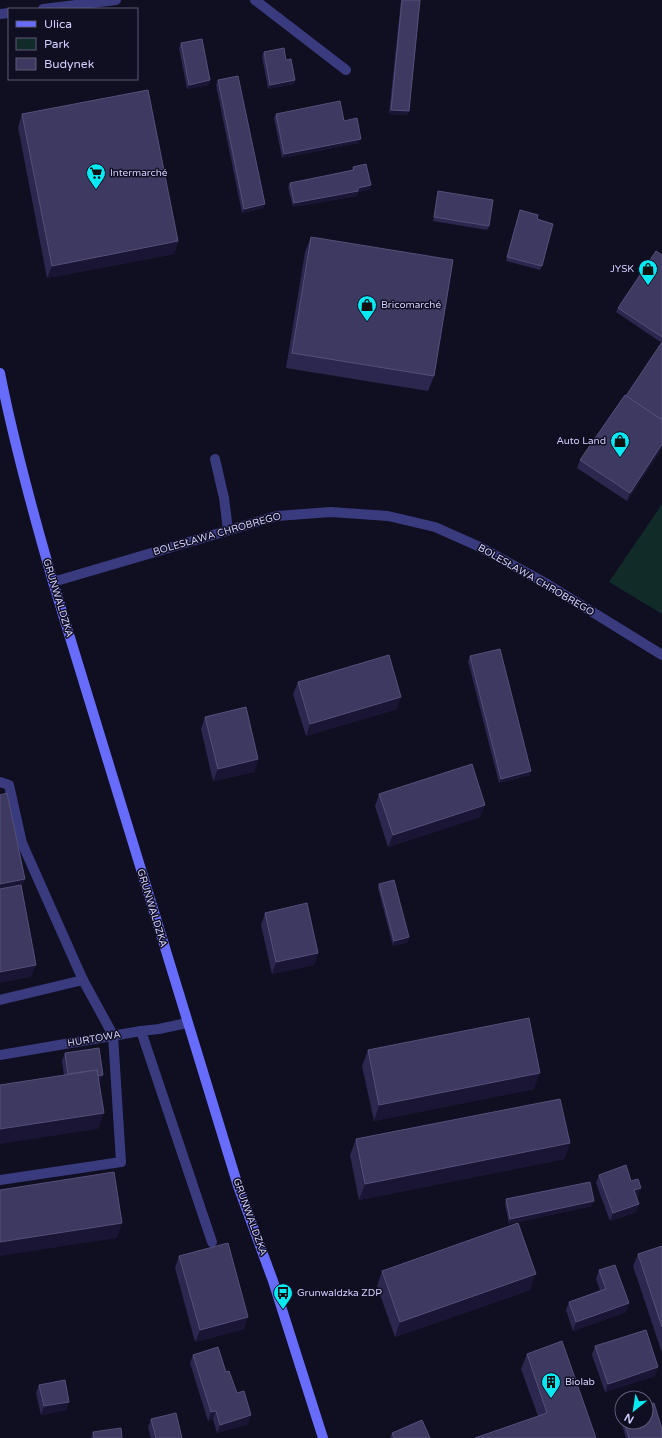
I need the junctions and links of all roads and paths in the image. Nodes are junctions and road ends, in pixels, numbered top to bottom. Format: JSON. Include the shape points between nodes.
{"nodes":[{"id":1,"x":116,"y":0,"type":"edge"},
{"id":2,"x":255,"y":0,"type":"edge"},
{"id":3,"x":51,"y":8,"type":"edge"},
{"id":4,"x":346,"y":70,"type":"dead end"},
{"id":5,"x":0,"y":373,"type":"edge"},
{"id":6,"x":215,"y":459,"type":"dead end"},
{"id":7,"x":228,"y":530,"type":"junction"},
{"id":8,"x":53,"y":582,"type":"junction"},
{"id":9,"x":662,"y":655,"type":"edge"},
{"id":10,"x":0,"y":782,"type":"edge"},
{"id":11,"x":83,"y":980,"type":"junction"},
{"id":12,"x":0,"y":1000,"type":"edge"},
{"id":13,"x":187,"y":1023,"type":"junction"},
{"id":14,"x":141,"y":1030,"type":"junction"},
{"id":15,"x":113,"y":1035,"type":"junction"},
{"id":16,"x":0,"y":1055,"type":"edge"},
{"id":17,"x":0,"y":1180,"type":"edge"},
{"id":18,"x":212,"y":1242,"type":"dead end"},
{"id":19,"x":323,"y":1438,"type":"edge"}],
"edges":[{"from":1,"to":3,"type":"street"},
{"from":2,"to":4,"type":"street"},
{"from":5,"to":8,"type":"main road","name":"GRUNWALDZKA","via":[[29,502]]},
{"from":6,"to":7,"type":"street"},
{"from":7,"to":8,"type":"street","name":"BOLESŁAWA CHROBREGO"},
{"from":7,"to":9,"type":"street","name":"BOLESŁAWA CHROBREGO","via":[[276,516],[331,512],[388,516],[435,527],[480,547],[536,578]]},
{"from":8,"to":13,"type":"main road","name":"GRUNWALDZKA"},
{"from":10,"to":11,"type":"street","via":[[9,785],[22,843]]},
{"from":11,"to":12,"type":"street"},
{"from":11,"to":15,"type":"street"},
{"from":13,"to":14,"type":"street","name":"HURTOWA"},
{"from":13,"to":19,"type":"main road","name":"GRUNWALDZKA","via":[[238,1186],[273,1281]]},
{"from":14,"to":15,"type":"street","name":"HURTOWA"},
{"from":14,"to":18,"type":"street"},
{"from":15,"to":16,"type":"street","name":"HURTOWA"},
{"from":15,"to":17,"type":"street","via":[[121,1162]]}]}
